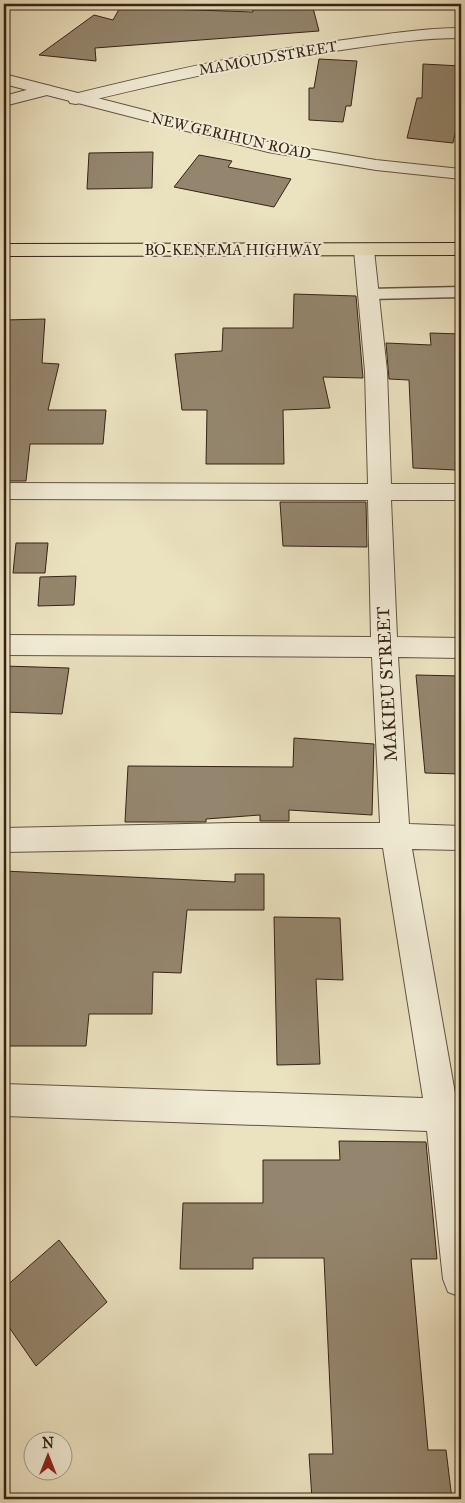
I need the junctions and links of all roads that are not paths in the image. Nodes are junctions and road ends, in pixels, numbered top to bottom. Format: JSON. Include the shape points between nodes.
{"nodes":[{"id":1,"x":461,"y":33,"type":"edge"},
{"id":2,"x":4,"y":79,"type":"edge"},
{"id":3,"x":44,"y":90,"type":"junction"},
{"id":4,"x":76,"y":99,"type":"junction"},
{"id":5,"x":4,"y":101,"type":"edge"},
{"id":6,"x":461,"y":174,"type":"edge"},
{"id":7,"x":461,"y":249,"type":"edge"},
{"id":8,"x":4,"y":250,"type":"edge"},
{"id":9,"x":364,"y":250,"type":"junction"},
{"id":10,"x":461,"y":292,"type":"edge"},
{"id":11,"x":369,"y":294,"type":"junction"},
{"id":12,"x":4,"y":491,"type":"edge"},
{"id":13,"x":380,"y":492,"type":"junction"},
{"id":14,"x":461,"y":492,"type":"edge"},
{"id":15,"x":4,"y":645,"type":"edge"},
{"id":16,"x":384,"y":647,"type":"junction"},
{"id":17,"x":461,"y":648,"type":"edge"},
{"id":18,"x":395,"y":836,"type":"junction"},
{"id":19,"x":461,"y":838,"type":"edge"},
{"id":20,"x":4,"y":840,"type":"edge"},
{"id":21,"x":4,"y":1100,"type":"edge"},
{"id":22,"x":451,"y":1115,"type":"edge"},
{"id":23,"x":461,"y":1279,"type":"edge"}],
"edges":[{"from":1,"to":4,"type":"street","name":"MAMOUD STREET","via":[[435,32],[293,50],[144,81]]},
{"from":2,"to":3,"type":"street","name":"NEW GERIHUN ROAD"},
{"from":3,"to":4,"type":"street","name":"NEW GERIHUN ROAD"},
{"from":3,"to":5,"type":"street"},
{"from":4,"to":6,"type":"street","name":"NEW GERIHUN ROAD","via":[[268,147],[376,165]]},
{"from":7,"to":9,"type":"highway","name":"BO-KENEMA HIGHWAY"},
{"from":8,"to":9,"type":"highway","name":"BO-KENEMA HIGHWAY"},
{"from":9,"to":11,"type":"street","name":"MAKIEU STREET"},
{"from":10,"to":11,"type":"lane"},
{"from":11,"to":13,"type":"street","name":"MAKIEU STREET","via":[[376,371]]},
{"from":12,"to":13,"type":"street"},
{"from":13,"to":14,"type":"street"},
{"from":13,"to":16,"type":"street","name":"MAKIEU STREET"},
{"from":15,"to":16,"type":"street"},
{"from":16,"to":17,"type":"street"},
{"from":16,"to":18,"type":"street","name":"MAKIEU STREET"},
{"from":18,"to":19,"type":"street"},
{"from":18,"to":20,"type":"street"},
{"from":18,"to":22,"type":"street","name":"MAKIEU STREET"},
{"from":21,"to":22,"type":"street"},
{"from":22,"to":23,"type":"street","name":"MAKIEU STREET"}]}
